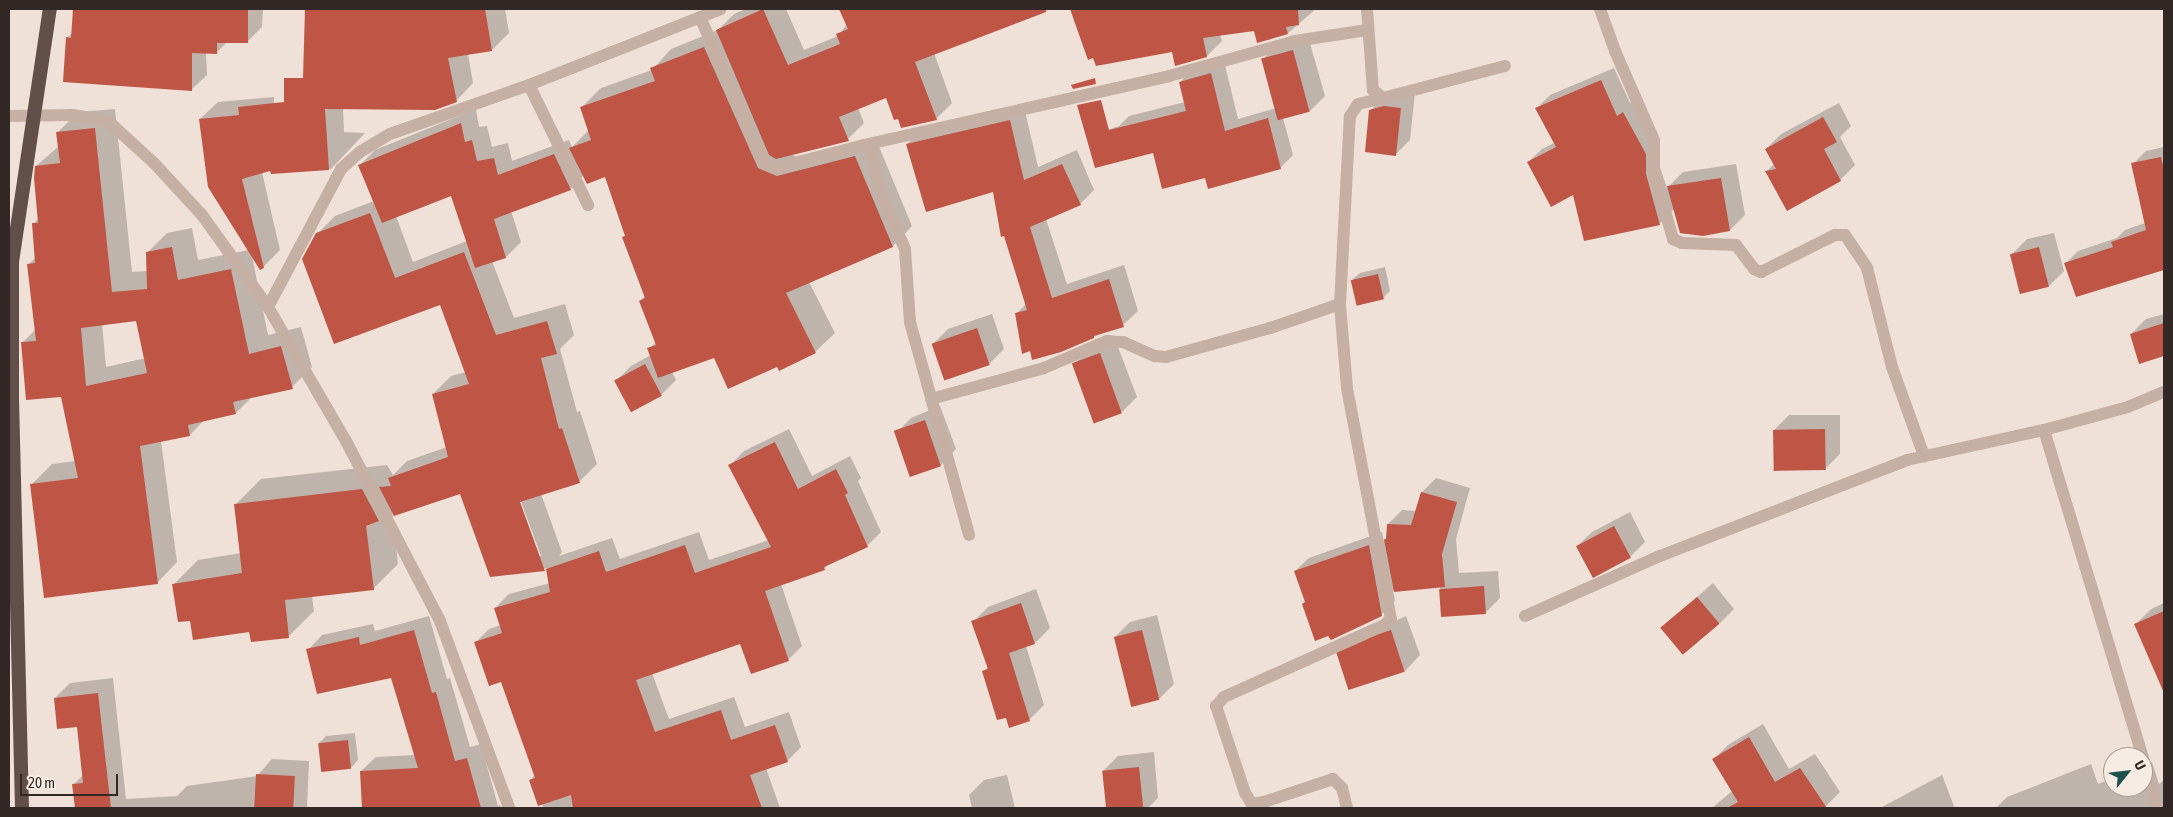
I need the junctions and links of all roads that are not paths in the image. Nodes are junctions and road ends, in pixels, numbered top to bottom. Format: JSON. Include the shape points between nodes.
{"nodes":[{"id":1,"x":50,"y":9,"type":"edge"},
{"id":2,"x":721,"y":9,"type":"edge"},
{"id":3,"x":1368,"y":9,"type":"edge"},
{"id":4,"x":1600,"y":9,"type":"edge"},
{"id":5,"x":700,"y":17,"type":"junction"},
{"id":6,"x":1367,"y":30,"type":"junction"},
{"id":7,"x":1505,"y":66,"type":"dead end"},
{"id":8,"x":529,"y":85,"type":"junction"},
{"id":9,"x":1382,"y":98,"type":"junction"},
{"id":10,"x":9,"y":116,"type":"edge"},
{"id":11,"x":34,"y":116,"type":"junction"},
{"id":12,"x":869,"y":144,"type":"junction"},
{"id":13,"x":588,"y":205,"type":"dead end"},
{"id":14,"x":1340,"y":304,"type":"junction"},
{"id":15,"x":268,"y":307,"type":"junction"},
{"id":16,"x":2164,"y":392,"type":"edge"},
{"id":17,"x":932,"y":399,"type":"junction"},
{"id":18,"x":2044,"y":430,"type":"junction"},
{"id":19,"x":1924,"y":456,"type":"junction"},
{"id":20,"x":969,"y":535,"type":"dead end"},
{"id":21,"x":1524,"y":616,"type":"dead end"},
{"id":22,"x":2140,"y":747,"type":"edge"},
{"id":23,"x":2153,"y":791,"type":"edge"},
{"id":24,"x":22,"y":808,"type":"edge"},
{"id":25,"x":509,"y":808,"type":"edge"},
{"id":26,"x":1347,"y":808,"type":"edge"},
{"id":27,"x":2158,"y":808,"type":"edge"}],
"edges":[{"from":1,"to":11,"type":"highway"},
{"from":2,"to":5,"type":"street"},
{"from":3,"to":6,"type":"street"},
{"from":4,"to":19,"type":"street","via":[[1654,140],[1654,172],[1673,239],[1682,243],[1736,245],[1754,269],[1761,272],[1835,235],[1844,235],[1867,268],[1892,367]]},
{"from":5,"to":8,"type":"street"},
{"from":5,"to":12,"type":"street","via":[[763,161],[770,167],[780,168],[814,156]]},
{"from":6,"to":9,"type":"street","via":[[1373,90]]},
{"from":6,"to":12,"type":"street","via":[[1294,41],[1169,76]]},
{"from":7,"to":9,"type":"street"},
{"from":8,"to":13,"type":"street"},
{"from":8,"to":15,"type":"street","via":[[390,134],[340,169]]},
{"from":9,"to":14,"type":"street","via":[[1358,104],[1350,116]]},
{"from":10,"to":11,"type":"street"},
{"from":11,"to":15,"type":"street","via":[[73,115],[108,121],[154,163],[202,215]]},
{"from":11,"to":24,"type":"highway","via":[[12,262],[12,402]]},
{"from":12,"to":17,"type":"street","via":[[882,195],[905,249],[910,322]]},
{"from":14,"to":17,"type":"street","via":[[1270,328],[1166,357],[1155,356],[1123,342],[1107,342],[1044,368]]},
{"from":14,"to":26,"type":"street","via":[[1347,388],[1390,619],[1384,625],[1224,697],[1216,706],[1244,793],[1252,804],[1333,779],[1342,788]]},
{"from":15,"to":25,"type":"street","via":[[346,441],[440,621]]},
{"from":16,"to":18,"type":"street","via":[[2128,407]]},
{"from":17,"to":20,"type":"street"},
{"from":18,"to":19,"type":"street"},
{"from":18,"to":22,"type":"street"},
{"from":19,"to":21,"type":"street","via":[[1681,547]]},
{"from":23,"to":27,"type":"street"}]}
